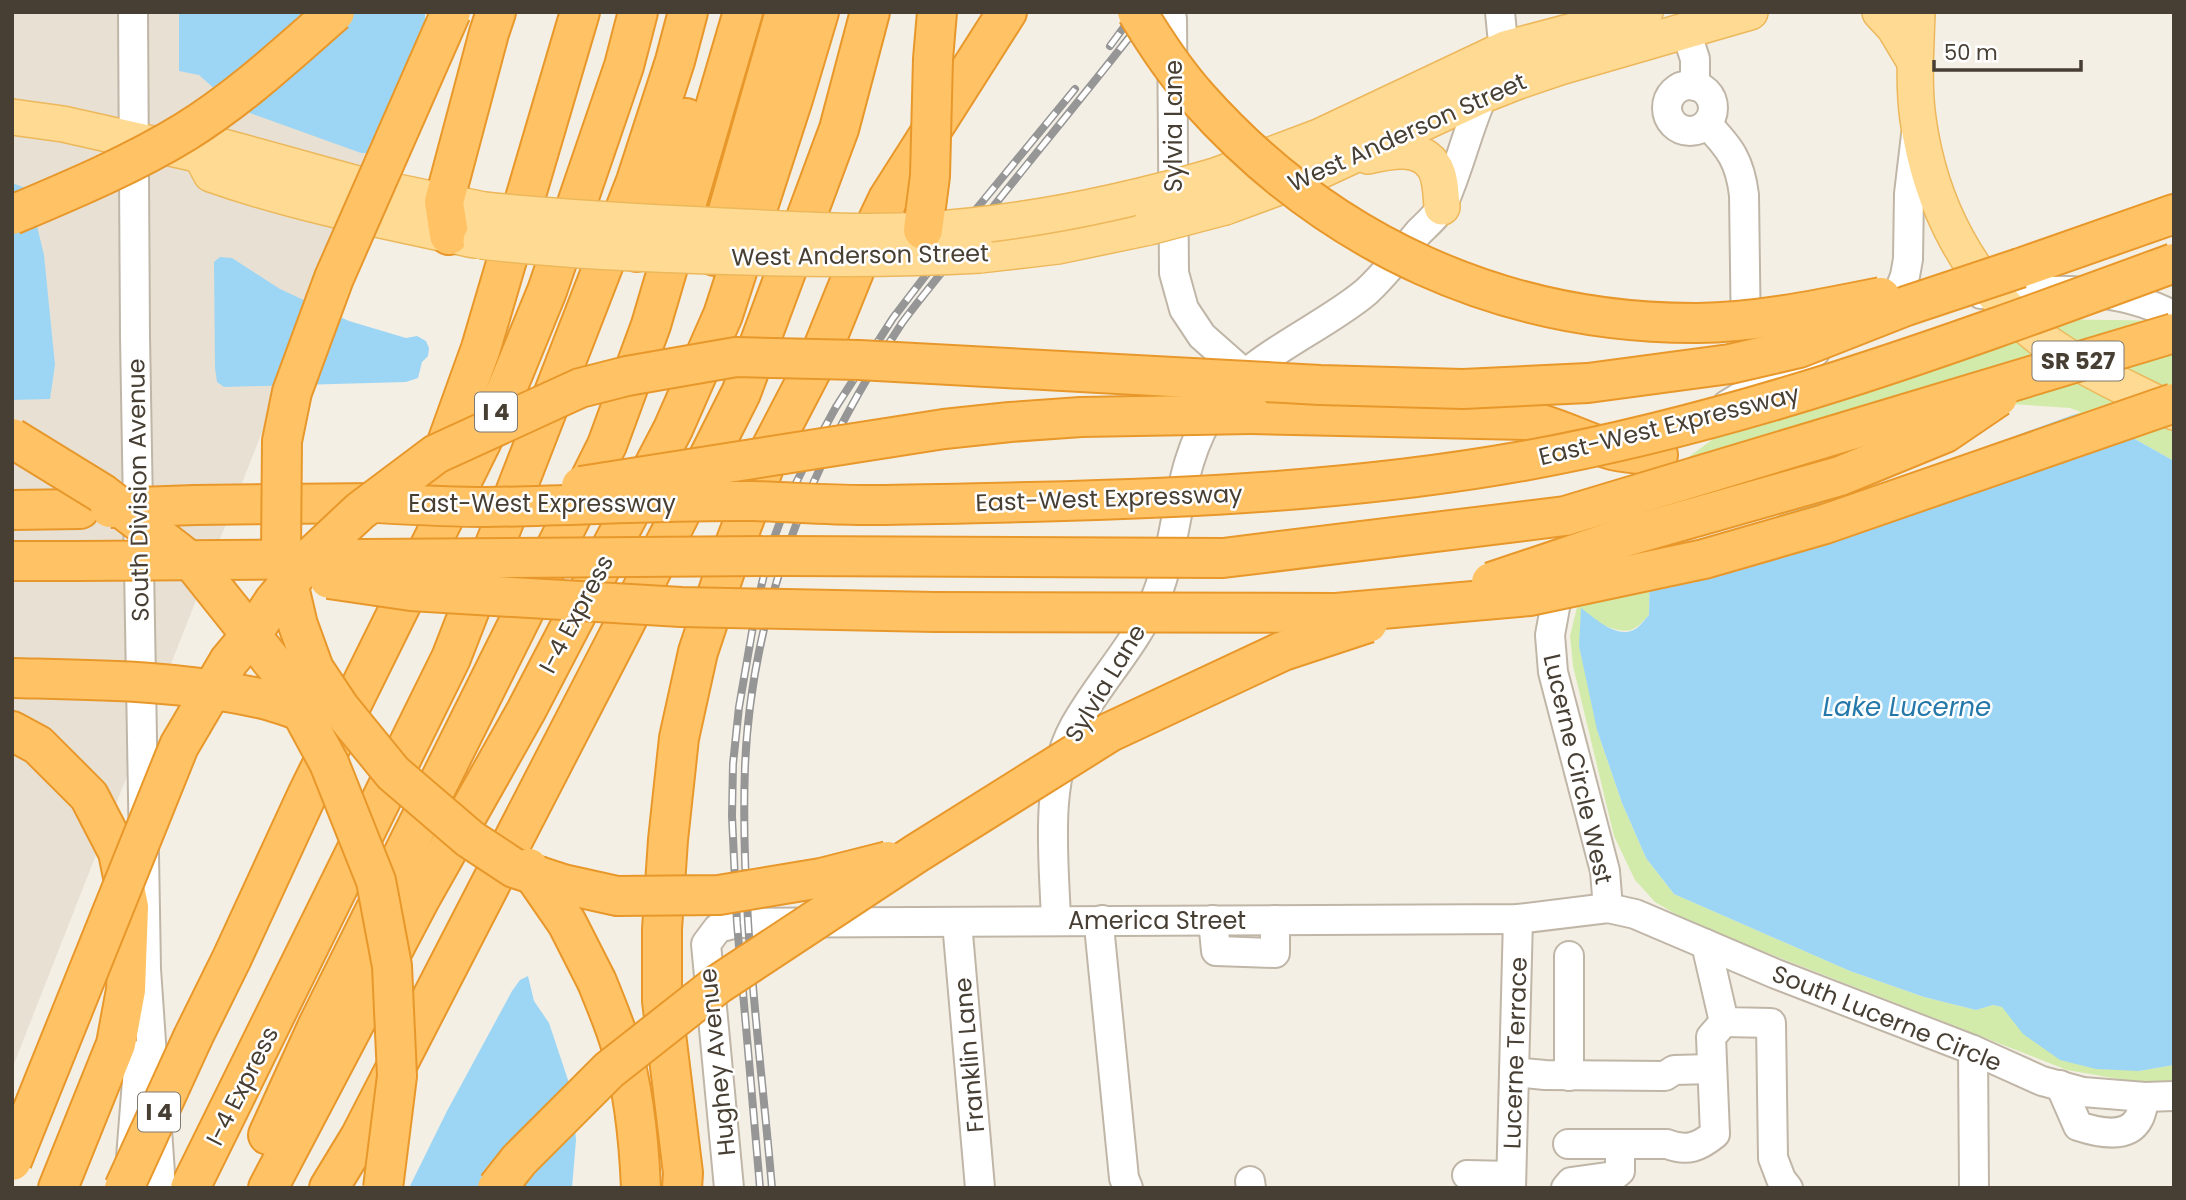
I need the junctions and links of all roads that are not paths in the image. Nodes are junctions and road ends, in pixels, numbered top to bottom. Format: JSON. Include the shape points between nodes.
{"nodes":[{"id":1,"x":133,"y":12,"type":"edge"},
{"id":2,"x":335,"y":12,"type":"edge"},
{"id":3,"x":451,"y":12,"type":"edge"},
{"id":4,"x":496,"y":12,"type":"edge"},
{"id":5,"x":580,"y":12,"type":"edge"},
{"id":6,"x":638,"y":12,"type":"edge"},
{"id":7,"x":688,"y":12,"type":"edge"},
{"id":8,"x":719,"y":12,"type":"edge"},
{"id":9,"x":743,"y":12,"type":"edge"},
{"id":10,"x":785,"y":12,"type":"edge"},
{"id":11,"x":818,"y":12,"type":"edge"},
{"id":12,"x":870,"y":12,"type":"edge"},
{"id":13,"x":937,"y":12,"type":"edge"},
{"id":14,"x":1007,"y":12,"type":"edge"},
{"id":15,"x":1500,"y":12,"type":"edge"},
{"id":16,"x":1645,"y":12,"type":"edge"},
{"id":17,"x":1750,"y":12,"type":"edge"},
{"id":18,"x":1880,"y":12,"type":"edge"},
{"id":19,"x":1917,"y":12,"type":"edge"},
{"id":20,"x":1154,"y":15,"type":"edge"},
{"id":21,"x":1686,"y":31,"type":"junction"},
{"id":22,"x":1506,"y":49,"type":"junction"},
{"id":23,"x":1915,"y":62,"type":"junction"},
{"id":24,"x":1516,"y":82,"type":"junction"},
{"id":25,"x":1695,"y":86,"type":"junction"},
{"id":26,"x":1483,"y":95,"type":"junction"},
{"id":27,"x":12,"y":117,"type":"edge"},
{"id":28,"x":1918,"y":119,"type":"junction"},
{"id":29,"x":1707,"y":124,"type":"junction"},
{"id":30,"x":135,"y":141,"type":"junction"},
{"id":31,"x":1341,"y":161,"type":"junction"},
{"id":32,"x":1220,"y":192,"type":"junction"},
{"id":33,"x":1442,"y":207,"type":"junction"},
{"id":34,"x":2174,"y":214,"type":"edge"},
{"id":35,"x":12,"y":215,"type":"edge"},
{"id":36,"x":464,"y":222,"type":"junction"},
{"id":37,"x":719,"y":241,"type":"junction"},
{"id":38,"x":917,"y":244,"type":"junction"},
{"id":39,"x":2174,"y":263,"type":"edge"},
{"id":40,"x":2007,"y":281,"type":"junction"},
{"id":41,"x":2174,"y":316,"type":"edge"},
{"id":42,"x":1876,"y":322,"type":"junction"},
{"id":43,"x":2174,"y":333,"type":"edge"},
{"id":44,"x":1245,"y":374,"type":"junction"},
{"id":45,"x":2031,"y":374,"type":"junction"},
{"id":46,"x":1756,"y":386,"type":"junction"},
{"id":47,"x":2174,"y":402,"type":"edge"},
{"id":48,"x":2174,"y":412,"type":"edge"},
{"id":49,"x":12,"y":438,"type":"edge"},
{"id":50,"x":1658,"y":455,"type":"junction"},
{"id":51,"x":480,"y":507,"type":"junction"},
{"id":52,"x":12,"y":510,"type":"edge"},
{"id":53,"x":12,"y":561,"type":"edge"},
{"id":54,"x":195,"y":561,"type":"junction"},
{"id":55,"x":451,"y":658,"type":"junction"},
{"id":56,"x":12,"y":678,"type":"edge"},
{"id":57,"x":141,"y":696,"type":"junction"},
{"id":58,"x":12,"y":697,"type":"edge"},
{"id":59,"x":12,"y":731,"type":"edge"},
{"id":60,"x":308,"y":793,"type":"junction"},
{"id":61,"x":918,"y":853,"type":"junction"},
{"id":62,"x":1608,"y":908,"type":"junction"},
{"id":63,"x":1518,"y":919,"type":"junction"},
{"id":64,"x":1055,"y":920,"type":"junction"},
{"id":65,"x":1102,"y":920,"type":"junction"},
{"id":66,"x":957,"y":922,"type":"junction"},
{"id":67,"x":710,"y":937,"type":"joint"},
{"id":68,"x":1706,"y":944,"type":"junction"},
{"id":69,"x":1569,"y":956,"type":"dead end"},
{"id":70,"x":146,"y":969,"type":"junction"},
{"id":71,"x":1724,"y":1022,"type":"junction"},
{"id":72,"x":1973,"y":1050,"type":"junction"},
{"id":73,"x":1712,"y":1069,"type":"junction"},
{"id":74,"x":1514,"y":1072,"type":"junction"},
{"id":75,"x":1569,"y":1076,"type":"junction"},
{"id":76,"x":2060,"y":1086,"type":"junction"},
{"id":77,"x":2174,"y":1096,"type":"edge"},
{"id":78,"x":2144,"y":1097,"type":"junction"},
{"id":79,"x":360,"y":1137,"type":"junction"},
{"id":80,"x":1568,"y":1144,"type":"dead end"},
{"id":81,"x":1620,"y":1144,"type":"junction"},
{"id":82,"x":12,"y":1161,"type":"edge"},
{"id":83,"x":1467,"y":1175,"type":"dead end"},
{"id":84,"x":1511,"y":1182,"type":"edge"},
{"id":85,"x":182,"y":1185,"type":"edge"},
{"id":86,"x":58,"y":1188,"type":"edge"},
{"id":87,"x":124,"y":1188,"type":"edge"},
{"id":88,"x":130,"y":1188,"type":"edge"},
{"id":89,"x":244,"y":1188,"type":"edge"},
{"id":90,"x":268,"y":1188,"type":"edge"},
{"id":91,"x":329,"y":1188,"type":"edge"},
{"id":92,"x":343,"y":1188,"type":"edge"},
{"id":93,"x":383,"y":1188,"type":"edge"},
{"id":94,"x":497,"y":1188,"type":"edge"},
{"id":95,"x":641,"y":1188,"type":"edge"},
{"id":96,"x":682,"y":1188,"type":"edge"},
{"id":97,"x":729,"y":1188,"type":"edge"},
{"id":98,"x":980,"y":1188,"type":"edge"},
{"id":99,"x":1128,"y":1188,"type":"edge"},
{"id":100,"x":1566,"y":1188,"type":"edge"},
{"id":101,"x":1788,"y":1188,"type":"edge"},
{"id":102,"x":1974,"y":1188,"type":"edge"}],
"edges":[{"from":1,"to":30,"type":"street","name":"South Division Avenue"},
{"from":2,"to":35,"type":"highway","bridge":true,"via":[[263,76],[186,131],[88,183]]},
{"from":3,"to":61,"type":"highway","bridge":true,"via":[[334,278],[292,391],[282,440],[281,553],[314,669],[393,773],[434,810],[514,868],[564,884],[617,896],[719,895],[821,878]]},
{"from":4,"to":36,"type":"highway","via":[[489,33]]},
{"from":5,"to":60,"type":"highway","via":[[481,348],[421,516]]},
{"from":6,"to":60,"type":"highway","number":"I 4","via":[[547,291],[504,396]]},
{"from":7,"to":55,"type":"highway","name":"I-4 Express","via":[[636,181]]},
{"from":8,"to":55,"type":"highway","via":[[657,207],[560,431]]},
{"from":9,"to":89,"type":"highway","via":[[651,325],[607,445],[318,1025]]},
{"from":10,"to":37,"type":"highway"},
{"from":11,"to":90,"type":"highway","name":"I-4 Express","via":[[723,315],[673,429]]},
{"from":12,"to":79,"type":"highway","via":[[839,130],[741,393]]},
{"from":13,"to":38,"type":"highway","bridge":true,"via":[[930,176]]},
{"from":14,"to":96,"type":"highway","via":[[883,209],[823,348],[772,446],[698,652],[679,738],[662,929],[662,1001]]},
{"from":15,"to":22,"type":"street"},
{"from":16,"to":22,"type":"main road","name":"West Anderson Street"},
{"from":17,"to":21,"type":"main road","name":"West Anderson Street"},
{"from":18,"to":23,"type":"main road"},
{"from":19,"to":23,"type":"main road","number":"SR 527"},
{"from":20,"to":40,"type":"highway","bridge":true,"via":[[1196,97],[1311,202],[1403,256],[1494,294],[1568,312],[1634,321],[1701,323],[1809,311],[1945,279]]},
{"from":20,"to":44,"type":"street","name":"Sylvia Lane","via":[[1174,273],[1184,309],[1202,336]]},
{"from":21,"to":24,"type":"main road","name":"West Anderson Street"},
{"from":21,"to":25,"type":"street","via":[[1695,59]]},
{"from":22,"to":24,"type":"street"},
{"from":22,"to":32,"type":"main road","name":"West Anderson Street","via":[[1321,136]]},
{"from":23,"to":28,"type":"main road","number":"SR 527"},
{"from":24,"to":26,"type":"main road","name":"West Anderson Street"},
{"from":25,"to":29,"type":"street","via":[[1706,93],[1712,105]]},
{"from":25,"to":29,"type":"street","via":[[1675,91],[1667,111],[1679,129],[1694,131]]},
{"from":26,"to":31,"type":"main road","name":"West Anderson Street"},
{"from":26,"to":33,"type":"street"},
{"from":27,"to":30,"type":"main road","name":"West Anderson Street"},
{"from":28,"to":40,"type":"main road","number":"SR 527","via":[[1940,208],[1962,251],[1977,274]]},
{"from":28,"to":42,"type":"street","via":[[1905,276],[1896,299]]},
{"from":29,"to":46,"type":"street","via":[[1727,144],[1742,173],[1745,333]]},
{"from":30,"to":36,"type":"main road","name":"West Anderson Street","via":[[201,155],[220,146],[354,183]]},
{"from":30,"to":57,"type":"street","name":"South Division Avenue"},
{"from":31,"to":32,"type":"main road","name":"West Anderson Street","via":[[1309,176]]},
{"from":31,"to":33,"type":"main road","via":[[1404,150],[1425,157],[1435,168]]},
{"from":32,"to":38,"type":"main road","name":"West Anderson Street","bridge":true,"via":[[1013,221]]},
{"from":33,"to":44,"type":"street","name":"Sylvia Lane","via":[[1366,291]]},
{"from":34,"to":40,"type":"highway"},
{"from":36,"to":37,"type":"main road","name":"West Anderson Street","bridge":true,"via":[[588,251]]},
{"from":37,"to":38,"type":"main road","name":"West Anderson Street","bridge":true,"via":[[855,232]]},
{"from":39,"to":51,"type":"highway","name":"East-West Expressway","bridge":true,"via":[[1798,394],[1629,439],[1422,477],[1175,498]]},
{"from":40,"to":41,"type":"street","name":"Lucerne Circle West","via":[[2113,295]]},
{"from":40,"to":42,"type":"street","name":"Lucerne Circle West","via":[[1928,302]]},
{"from":40,"to":48,"type":"main road","number":"SR 527","via":[[2040,337]]},
{"from":40,"to":82,"type":"highway","bridge":true,"via":[[1906,306],[1800,348],[1730,365],[1588,383],[1463,389],[1320,385],[736,357],[580,388],[436,454],[360,511],[312,556],[229,661],[179,746]]},
{"from":42,"to":46,"type":"street","name":"Lucerne Circle West"},
{"from":43,"to":45,"type":"highway","name":"East-West Expressway","bridge":true},
{"from":44,"to":64,"type":"street","name":"Sylvia Lane","via":[[1215,406],[1190,453],[1155,600],[1072,730],[1062,756],[1054,814]]},
{"from":45,"to":54,"type":"highway","name":"East-West Expressway","bridge":true,"via":[[1565,516],[1223,558]]},
{"from":45,"to":61,"type":"highway","bridge":true,"via":[[1945,433],[1840,476],[1625,537],[1283,651],[1110,732]]},
{"from":46,"to":50,"type":"street","name":"Lucerne Circle West"},
{"from":47,"to":54,"type":"highway","bridge":true,"via":[[1825,524],[1704,559],[1530,596],[1336,613],[681,607],[411,591]]},
{"from":49,"to":93,"type":"highway","bridge":true,"via":[[103,494],[195,565],[278,669],[329,763],[376,881],[392,966],[397,1076]]},
{"from":50,"to":51,"type":"highway","bridge":true,"via":[[1612,450],[1551,425],[1526,420],[1251,414],[1081,417],[957,428],[621,478]]},
{"from":50,"to":62,"type":"street","name":"Lucerne Circle West","via":[[1601,510],[1570,564],[1550,635],[1553,672],[1605,871]]},
{"from":51,"to":52,"type":"highway","name":"East-West Expressway","bridge":true,"via":[[376,503]]},
{"from":53,"to":54,"type":"highway","name":"East-West Expressway","bridge":true},
{"from":55,"to":85,"type":"highway","name":"I-4 Express"},
{"from":56,"to":95,"type":"highway","bridge":true,"via":[[188,686],[265,699],[326,720],[435,778],[480,815],[542,885],[597,982],[620,1043],[632,1093]]},
{"from":57,"to":58,"type":"street"},
{"from":57,"to":70,"type":"street","name":"South Division Avenue"},
{"from":59,"to":86,"type":"highway","bridge":true,"via":[[38,745],[89,796],[118,852],[129,907],[127,990],[116,1044]]},
{"from":60,"to":87,"type":"highway","number":"I 4","bridge":true},
{"from":61,"to":94,"type":"highway","bridge":true,"via":[[717,985],[609,1070]]},
{"from":62,"to":63,"type":"street","name":"America Street"},
{"from":62,"to":68,"type":"street","name":"South Lucerne Circle","via":[[1635,914]]},
{"from":63,"to":65,"type":"street","name":"America Street"},
{"from":63,"to":74,"type":"street","name":"Lucerne Terrace"},
{"from":64,"to":65,"type":"street","name":"America Street"},
{"from":64,"to":66,"type":"street","name":"America Street"},
{"from":65,"to":99,"type":"street","via":[[1101,950]]},
{"from":66,"to":67,"type":"street","name":"America Street","via":[[737,923],[718,928]]},
{"from":66,"to":98,"type":"street","name":"Franklin Lane"},
{"from":67,"to":97,"type":"street","name":"Hughey Avenue","via":[[706,955]]},
{"from":68,"to":71,"type":"street"},
{"from":68,"to":72,"type":"street","name":"South Lucerne Circle"},
{"from":69,"to":75,"type":"street"},
{"from":70,"to":85,"type":"street","name":"South Division Avenue"},
{"from":70,"to":88,"type":"street","name":"South Division Avenue"},
{"from":71,"to":73,"type":"street","via":[[1711,1037]]},
{"from":71,"to":101,"type":"street","via":[[1771,1023],[1773,1158]]},
{"from":72,"to":76,"type":"street","name":"South Lucerne Circle"},
{"from":72,"to":102,"type":"street"},
{"from":73,"to":75,"type":"street","via":[[1674,1070],[1665,1076]]},
{"from":73,"to":81,"type":"street","via":[[1715,1134],[1700,1146],[1686,1148]]},
{"from":74,"to":75,"type":"street"},
{"from":74,"to":84,"type":"street","name":"Lucerne Terrace"},
{"from":76,"to":78,"type":"street","name":"South Lucerne Circle"},
{"from":76,"to":78,"type":"street","via":[[2078,1126],[2097,1132],[2126,1131],[2139,1119]]},
{"from":77,"to":78,"type":"street","name":"South Lucerne Circle"},
{"from":79,"to":91,"type":"highway"},
{"from":79,"to":92,"type":"highway"},
{"from":80,"to":81,"type":"street"},
{"from":81,"to":100,"type":"street","via":[[1620,1171],[1614,1176],[1571,1182]]},
{"from":83,"to":84,"type":"street"}]}
